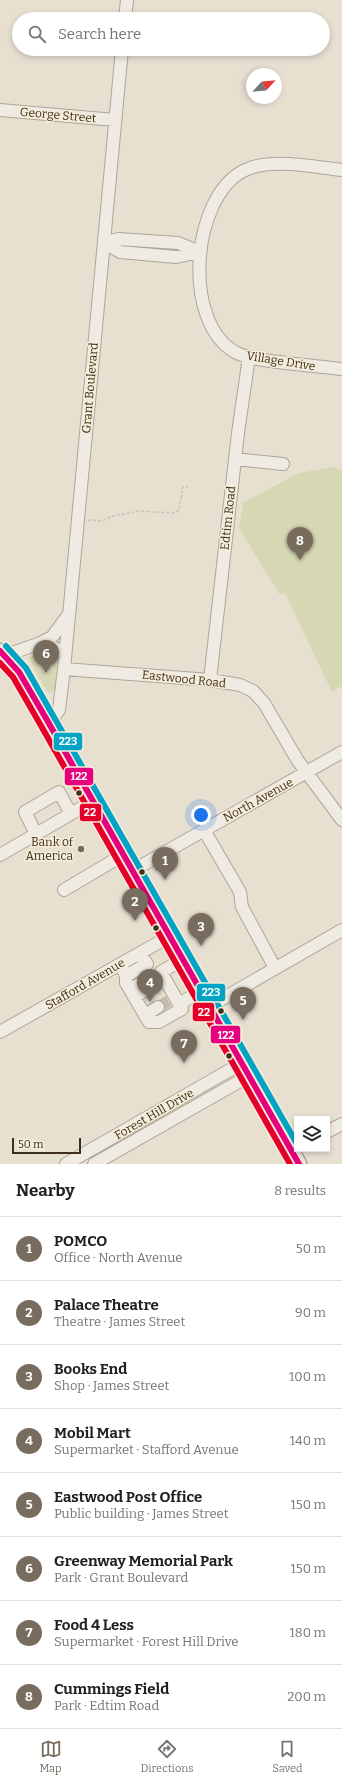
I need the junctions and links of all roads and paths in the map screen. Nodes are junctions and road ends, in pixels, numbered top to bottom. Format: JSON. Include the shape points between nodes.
{"nodes":[{"id":1,"x":127,"y":0,"type":"edge"},
{"id":2,"x":126,"y":12,"type":"edge"},
{"id":3,"x":121,"y":56,"type":"edge"},
{"id":4,"x":0,"y":110,"type":"edge"},
{"id":5,"x":115,"y":120,"type":"junction"},
{"id":6,"x":342,"y":170,"type":"edge"},
{"id":7,"x":104,"y":242,"type":"junction"},
{"id":8,"x":200,"y":252,"type":"junction"},
{"id":9,"x":249,"y":357,"type":"junction"},
{"id":10,"x":342,"y":369,"type":"edge"},
{"id":11,"x":235,"y":459,"type":"junction"},
{"id":12,"x":283,"y":464,"type":"dead end"},
{"id":13,"x":188,"y":487,"type":"dead end"},
{"id":14,"x":78,"y":519,"type":"junction"},
{"id":15,"x":69,"y":614,"type":"junction"},
{"id":16,"x":38,"y":644,"type":"junction"},
{"id":17,"x":65,"y":653,"type":"junction"},
{"id":18,"x":1,"y":654,"type":"edge"},
{"id":19,"x":64,"y":669,"type":"junction"},
{"id":20,"x":210,"y":680,"type":"junction"},
{"id":21,"x":49,"y":724,"type":"junction"},
{"id":22,"x":342,"y":752,"type":"edge"},
{"id":23,"x":307,"y":772,"type":"junction"},
{"id":24,"x":93,"y":802,"type":"junction"},
{"id":25,"x":71,"y":814,"type":"junction"},
{"id":26,"x":342,"y":820,"type":"edge"},
{"id":27,"x":204,"y":830,"type":"junction"},
{"id":28,"x":36,"y":834,"type":"junction"},
{"id":29,"x":0,"y":855,"type":"edge"},
{"id":30,"x":124,"y":855,"type":"junction"},
{"id":31,"x":132,"y":871,"type":"junction"},
{"id":32,"x":64,"y":890,"type":"dead end"},
{"id":33,"x":342,"y":930,"type":"edge"},
{"id":34,"x":170,"y":936,"type":"junction"},
{"id":35,"x":140,"y":953,"type":"junction"},
{"id":36,"x":183,"y":959,"type":"junction"},
{"id":37,"x":119,"y":964,"type":"junction"},
{"id":38,"x":147,"y":964,"type":"junction"},
{"id":39,"x":275,"y":968,"type":"junction"},
{"id":40,"x":126,"y":976,"type":"junction"},
{"id":41,"x":160,"y":978,"type":"junction"},
{"id":42,"x":146,"y":986,"type":"tunnel mouth"},
{"id":43,"x":201,"y":991,"type":"junction"},
{"id":44,"x":132,"y":993,"type":"junction"},
{"id":45,"x":174,"y":1001,"type":"junction"},
{"id":46,"x":210,"y":1006,"type":"junction"},
{"id":47,"x":158,"y":1007,"type":"tunnel mouth"},
{"id":48,"x":145,"y":1015,"type":"junction"},
{"id":49,"x":0,"y":1032,"type":"edge"},
{"id":50,"x":246,"y":1069,"type":"junction"},
{"id":51,"x":220,"y":1076,"type":"junction"},
{"id":52,"x":227,"y":1088,"type":"junction"},
{"id":53,"x":342,"y":1124,"type":"edge"},
{"id":54,"x":330,"y":1130,"type":"edge"},
{"id":55,"x":112,"y":1138,"type":"junction"},
{"id":56,"x":119,"y":1150,"type":"junction"},
{"id":57,"x":296,"y":1155,"type":"edge"},
{"id":58,"x":66,"y":1164,"type":"edge"},
{"id":59,"x":94,"y":1164,"type":"edge"}],
"edges":[{"from":1,"to":2,"type":"street"},
{"from":3,"to":5,"type":"street","name":"Grant Boulevard"},
{"from":4,"to":5,"type":"street","name":"George Street"},
{"from":5,"to":7,"type":"street","name":"Grant Boulevard"},
{"from":6,"to":8,"type":"street","name":"Village Drive","via":[[269,164],[244,171],[234,177],[218,195],[204,228]]},
{"from":7,"to":8,"type":"street","via":[[120,252],[176,257]]},
{"from":7,"to":14,"type":"street","name":"Grant Boulevard"},
{"from":8,"to":9,"type":"street","name":"Village Drive","via":[[201,290],[212,327],[219,339],[235,353]]},
{"from":9,"to":10,"type":"street","name":"Village Drive","via":[[285,364]]},
{"from":9,"to":11,"type":"street","name":"Edtim Road"},
{"from":11,"to":12,"type":"street"},
{"from":11,"to":20,"type":"street","name":"Edtim Road"},
{"from":13,"to":14,"type":"path","via":[[182,487],[179,510],[174,513],[139,511],[102,521]]},
{"from":14,"to":15,"type":"street","name":"Grant Boulevard"},
{"from":15,"to":16,"type":"street","via":[[52,637]]},
{"from":15,"to":17,"type":"street","name":"Grant Boulevard"},
{"from":16,"to":17,"type":"street","via":[[49,645]]},
{"from":16,"to":18,"type":"street"},
{"from":17,"to":19,"type":"street","name":"Grant Boulevard"},
{"from":18,"to":21,"type":"main road","via":[[19,672]]},
{"from":19,"to":20,"type":"street","name":"Eastwood Road"},
{"from":19,"to":21,"type":"street","name":"Grant Boulevard","via":[[59,710]]},
{"from":20,"to":23,"type":"street","name":"Eastwood Road","via":[[240,685],[253,692],[264,703]]},
{"from":21,"to":24,"type":"main road"},
{"from":22,"to":23,"type":"street","name":"North Avenue"},
{"from":23,"to":26,"type":"street","name":"Eastwood Road"},
{"from":23,"to":27,"type":"street","name":"North Avenue"},
{"from":24,"to":25,"type":"street"},
{"from":24,"to":30,"type":"main road"},
{"from":25,"to":28,"type":"street"},
{"from":25,"to":28,"type":"street","via":[[59,792],[25,812]]},
{"from":27,"to":31,"type":"street","name":"North Avenue"},
{"from":27,"to":39,"type":"street","via":[[240,892],[242,907]]},
{"from":28,"to":29,"type":"street"},
{"from":30,"to":31,"type":"main road"},
{"from":30,"to":32,"type":"street"},
{"from":31,"to":34,"type":"main road"},
{"from":33,"to":39,"type":"street"},
{"from":34,"to":35,"type":"street","name":"Stafford Avenue"},
{"from":34,"to":36,"type":"main road"},
{"from":35,"to":37,"type":"street","name":"Stafford Avenue"},
{"from":35,"to":38,"type":"street"},
{"from":36,"to":41,"type":"street"},
{"from":36,"to":43,"type":"main road"},
{"from":37,"to":40,"type":"street"},
{"from":37,"to":49,"type":"street","name":"Stafford Avenue"},
{"from":38,"to":40,"type":"street"},
{"from":38,"to":41,"type":"street","via":[[157,966]]},
{"from":39,"to":46,"type":"street"},
{"from":40,"to":44,"type":"street"},
{"from":41,"to":45,"type":"street"},
{"from":42,"to":44,"type":"street"},
{"from":43,"to":45,"type":"street"},
{"from":43,"to":46,"type":"main road"},
{"from":44,"to":48,"type":"street"},
{"from":45,"to":48,"type":"street","via":[[182,1009],[159,1022],[150,1022]]},
{"from":46,"to":50,"type":"main road"},
{"from":47,"to":48,"type":"street"},
{"from":50,"to":51,"type":"street","name":"Forest Hill Drive"},
{"from":50,"to":52,"type":"street","name":"Forest Hill Drive"},
{"from":50,"to":57,"type":"main road"},
{"from":51,"to":52,"type":"street"},
{"from":51,"to":55,"type":"street","name":"Forest Hill Drive"},
{"from":52,"to":56,"type":"street","name":"Forest Hill Drive"},
{"from":53,"to":54,"type":"street"},
{"from":55,"to":56,"type":"street"},
{"from":55,"to":58,"type":"street","name":"Forest Hill Drive"},
{"from":56,"to":59,"type":"street","name":"Forest Hill Drive"}]}
